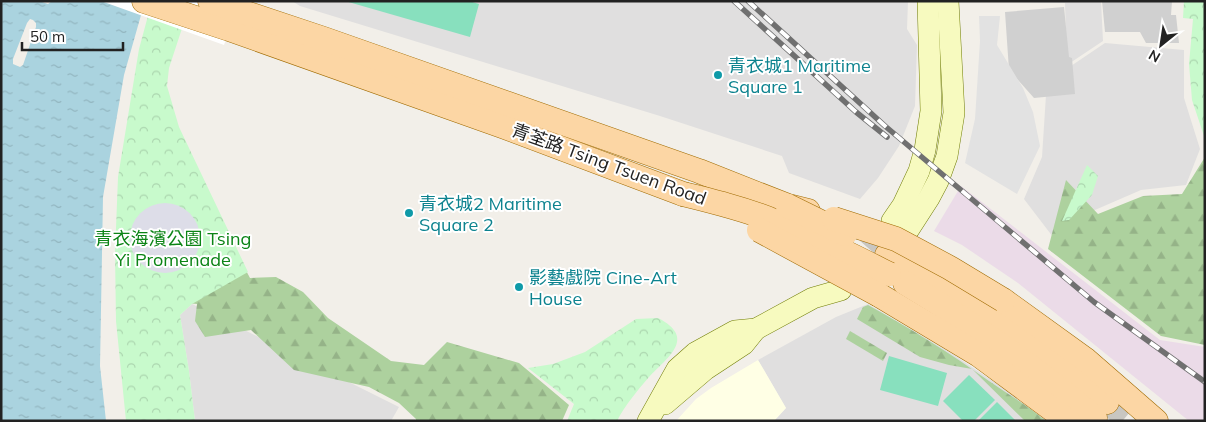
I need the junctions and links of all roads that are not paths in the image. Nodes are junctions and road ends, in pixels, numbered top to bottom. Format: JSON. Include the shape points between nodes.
{"nodes":[{"id":1,"x":144,"y":1,"type":"edge"},
{"id":2,"x":210,"y":1,"type":"edge"},
{"id":3,"x":928,"y":1,"type":"edge"},
{"id":4,"x":948,"y":1,"type":"edge"},
{"id":5,"x":949,"y":42,"type":"junction"},
{"id":6,"x":929,"y":74,"type":"junction"},
{"id":7,"x":683,"y":194,"type":"junction"},
{"id":8,"x":788,"y":206,"type":"junction"},
{"id":9,"x":837,"y":284,"type":"tunnel mouth"},
{"id":10,"x":649,"y":418,"type":"edge"},
{"id":11,"x":1155,"y":419,"type":"edge"},
{"id":12,"x":1068,"y":421,"type":"edge"}],
"edges":[{"from":1,"to":7,"type":"main road","name":"青荃路 Tsing Tsuen Road","via":[[502,126]]},
{"from":2,"to":8,"type":"main road","name":"青荃路 Tsing Tsuen Road","via":[[672,162]]},
{"from":3,"to":6,"type":"main road"},
{"from":4,"to":5,"type":"main road"},
{"from":5,"to":6,"type":"main road"},
{"from":5,"to":6,"type":"main road","via":[[954,113],[947,156],[929,198],[900,225],[903,205],[925,150],[931,111]]},
{"from":7,"to":8,"type":"main road","name":"青荃路 Tsing Tsuen Road","bridge":true,"via":[[738,208],[842,250],[950,310],[1101,410],[1018,335],[912,268]]},
{"from":7,"to":12,"type":"main road","bridge":true,"via":[[824,264],[942,332],[979,355]]},
{"from":8,"to":11,"type":"main road","bridge":true,"via":[[896,238],[950,268],[1054,336]]},
{"from":9,"to":10,"type":"main road","via":[[756,329],[735,331],[695,353],[677,369]]}]}
